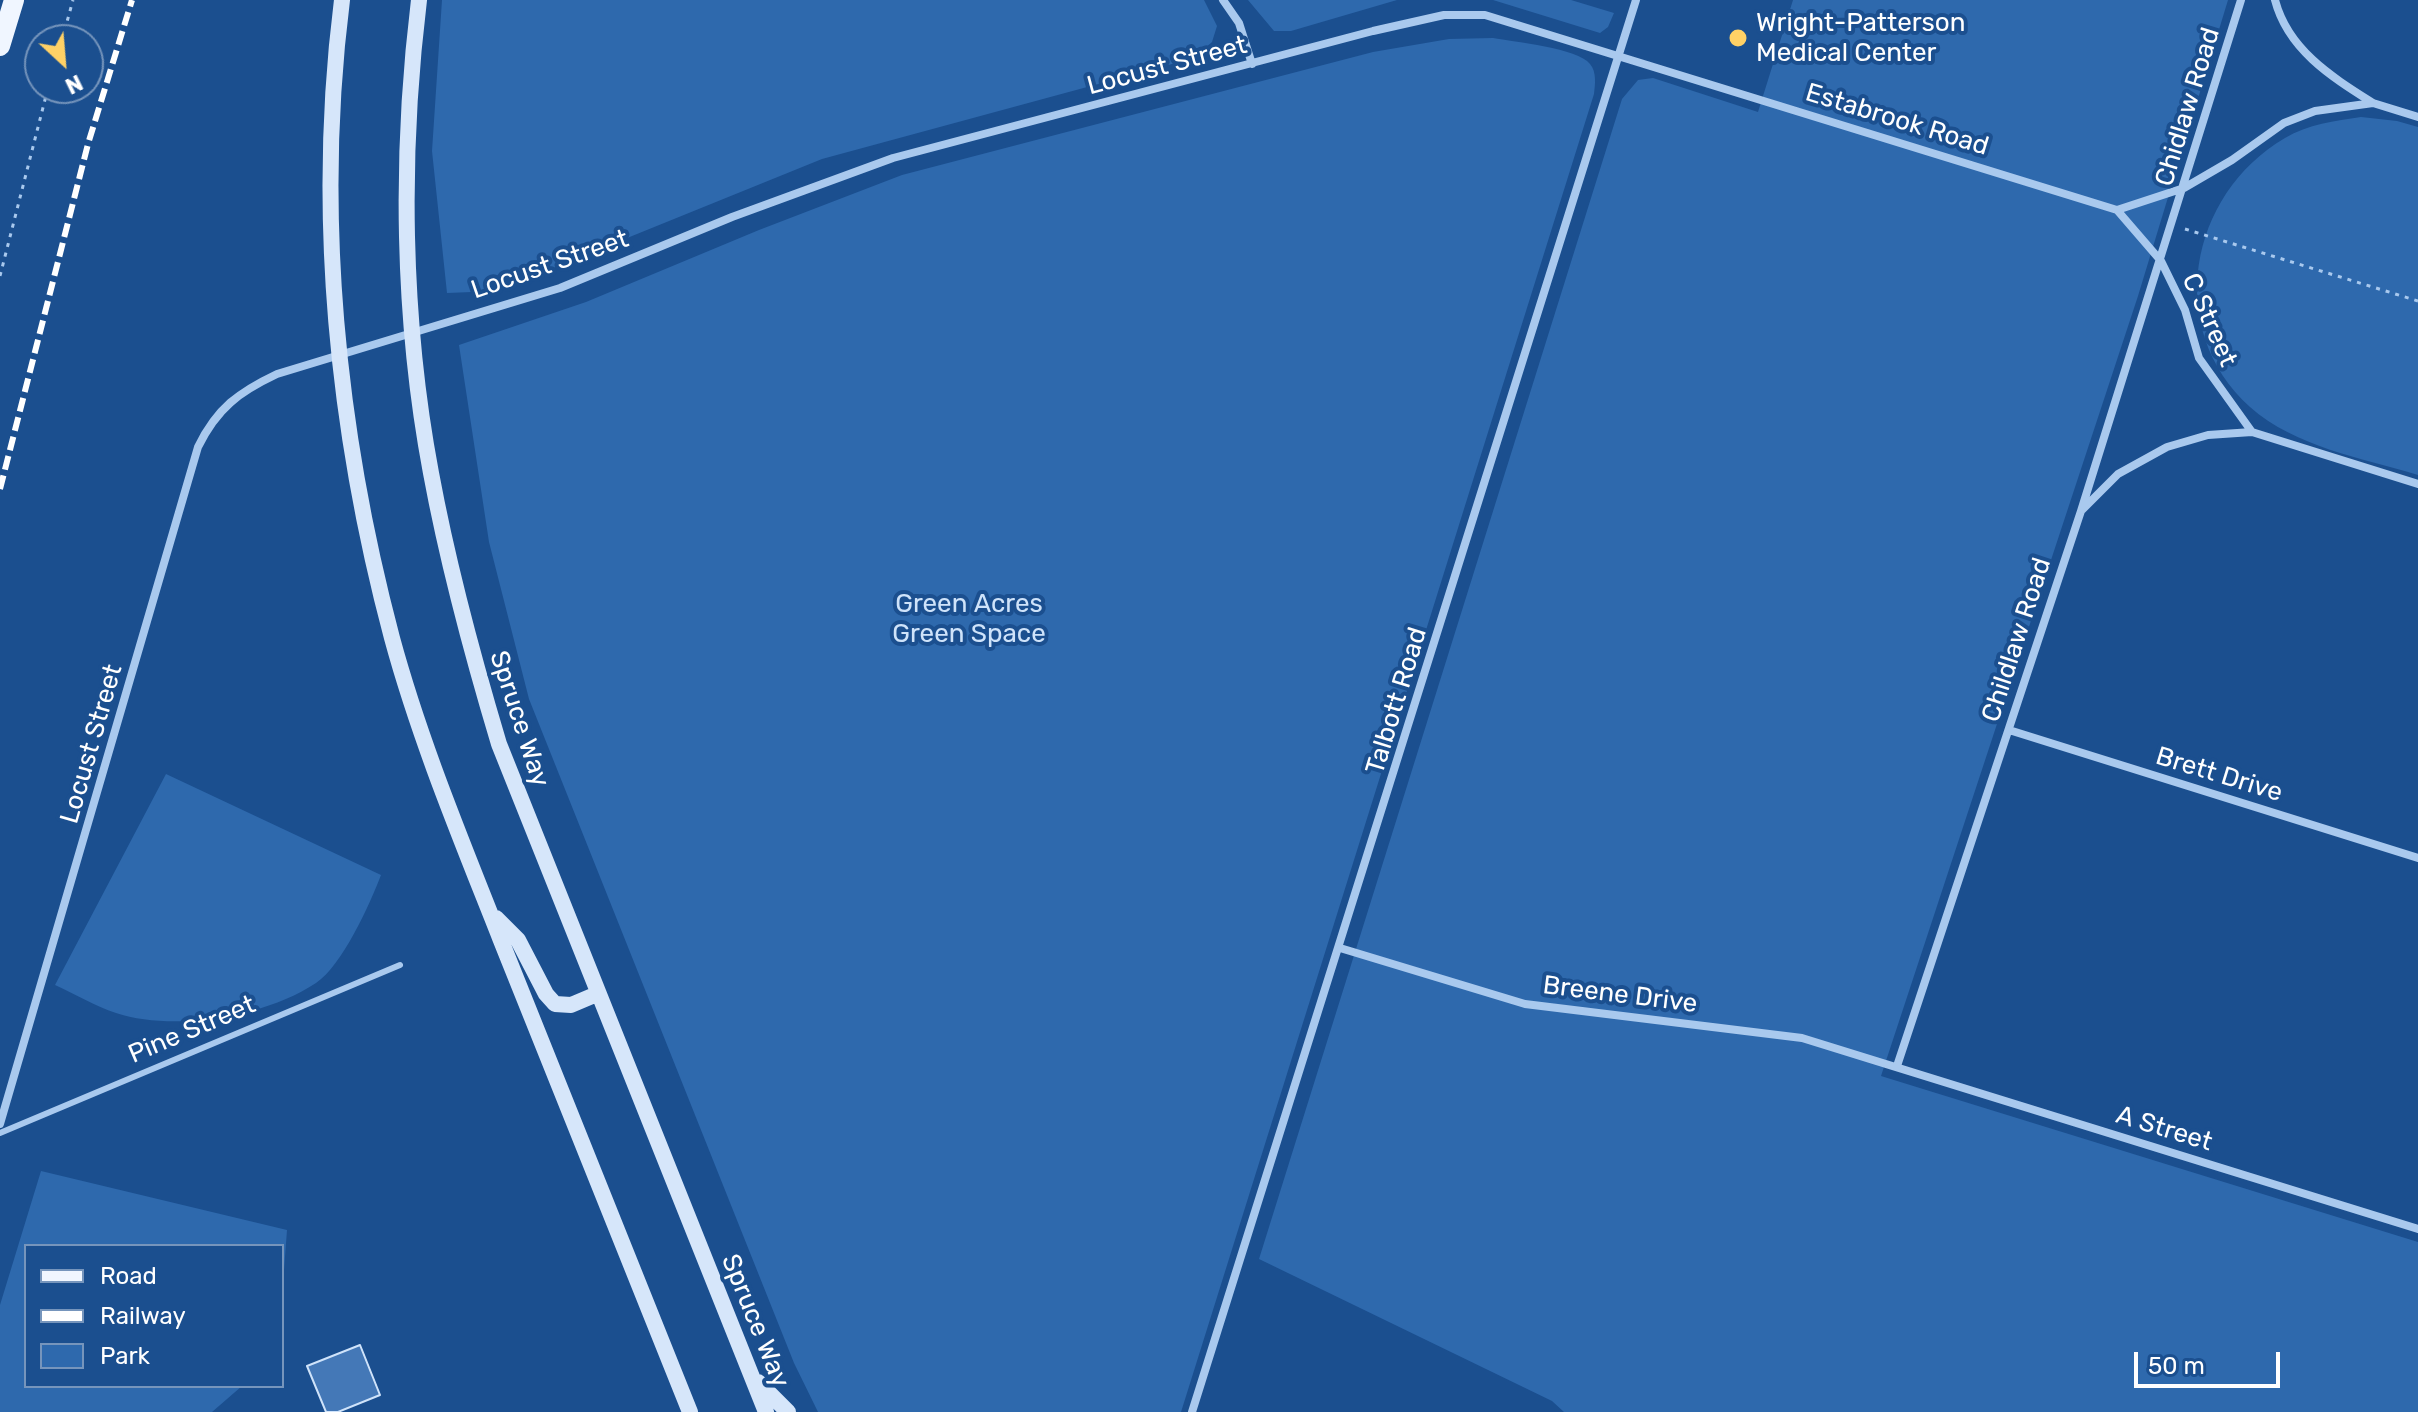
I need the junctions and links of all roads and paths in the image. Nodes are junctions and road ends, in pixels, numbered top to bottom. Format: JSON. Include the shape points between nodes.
{"nodes":[{"id":1,"x":14,"y":0,"type":"edge"},
{"id":2,"x":73,"y":0,"type":"edge"},
{"id":3,"x":342,"y":0,"type":"edge"},
{"id":4,"x":419,"y":0,"type":"edge"},
{"id":5,"x":1223,"y":0,"type":"edge"},
{"id":6,"x":1636,"y":0,"type":"edge"},
{"id":7,"x":2241,"y":0,"type":"edge"},
{"id":8,"x":2275,"y":0,"type":"edge"},
{"id":9,"x":66,"y":24,"type":"edge"},
{"id":10,"x":0,"y":46,"type":"edge"},
{"id":11,"x":1619,"y":55,"type":"junction"},
{"id":12,"x":1252,"y":64,"type":"junction"},
{"id":13,"x":2373,"y":103,"type":"junction"},
{"id":14,"x":44,"y":104,"type":"edge"},
{"id":15,"x":2418,"y":117,"type":"edge"},
{"id":16,"x":2184,"y":188,"type":"junction"},
{"id":17,"x":2117,"y":210,"type":"junction"},
{"id":18,"x":2173,"y":226,"type":"junction"},
{"id":19,"x":2161,"y":261,"type":"junction"},
{"id":20,"x":0,"y":276,"type":"edge"},
{"id":21,"x":2418,"y":301,"type":"edge"},
{"id":22,"x":414,"y":331,"type":"junction"},
{"id":23,"x":338,"y":353,"type":"junction"},
{"id":24,"x":2252,"y":432,"type":"junction"},
{"id":25,"x":2418,"y":484,"type":"edge"},
{"id":26,"x":2081,"y":511,"type":"junction"},
{"id":27,"x":2009,"y":730,"type":"junction"},
{"id":28,"x":2418,"y":858,"type":"edge"},
{"id":29,"x":489,"y":911,"type":"junction"},
{"id":30,"x":1340,"y":948,"type":"junction"},
{"id":31,"x":400,"y":965,"type":"dead end"},
{"id":32,"x":597,"y":994,"type":"junction"},
{"id":33,"x":1897,"y":1066,"type":"junction"},
{"id":34,"x":0,"y":1124,"type":"edge"},
{"id":35,"x":0,"y":1133,"type":"edge"},
{"id":36,"x":2418,"y":1229,"type":"edge"},
{"id":37,"x":752,"y":1375,"type":"junction"},
{"id":38,"x":690,"y":1412,"type":"edge"},
{"id":39,"x":766,"y":1412,"type":"edge"},
{"id":40,"x":788,"y":1412,"type":"edge"},
{"id":41,"x":1192,"y":1412,"type":"edge"}],
"edges":[{"from":1,"to":10,"type":"main road"},
{"from":2,"to":9,"type":"path"},
{"from":3,"to":23,"type":"street","via":[[331,140]]},
{"from":4,"to":22,"type":"street","name":"Spruce Way","via":[[407,181]]},
{"from":5,"to":12,"type":"street","via":[[1239,23]]},
{"from":6,"to":11,"type":"street","name":"Talbott Road"},
{"from":7,"to":16,"type":"street","name":"Chidlaw Road"},
{"from":8,"to":13,"type":"street","via":[[2286,25],[2313,60]]},
{"from":11,"to":12,"type":"street","name":"Locust Street","via":[[1485,15],[1444,15]]},
{"from":11,"to":17,"type":"street","name":"Estabrook Road"},
{"from":11,"to":30,"type":"street","name":"Talbott Road"},
{"from":12,"to":22,"type":"street","name":"Locust Street","via":[[893,158],[560,288]]},
{"from":13,"to":15,"type":"street"},
{"from":13,"to":16,"type":"street","via":[[2315,111],[2284,123]]},
{"from":14,"to":20,"type":"path"},
{"from":16,"to":17,"type":"street"},
{"from":16,"to":18,"type":"street","name":"Chidlaw Road"},
{"from":17,"to":19,"type":"street"},
{"from":18,"to":19,"type":"street","name":"Childlaw Road"},
{"from":18,"to":21,"type":"path"},
{"from":19,"to":24,"type":"street","name":"C Street","via":[[2185,310],[2199,358]]},
{"from":19,"to":26,"type":"street","name":"Childlaw Road"},
{"from":22,"to":23,"type":"street","name":"Locust Street"},
{"from":22,"to":32,"type":"street","name":"Spruce Way","via":[[430,470],[465,630],[499,744]]},
{"from":23,"to":29,"type":"street","via":[[365,519],[392,637],[434,769]]},
{"from":23,"to":34,"type":"street","name":"Locust Street","via":[[247,389],[212,418],[198,447]]},
{"from":24,"to":25,"type":"street"},
{"from":24,"to":26,"type":"street","via":[[2208,435],[2167,447],[2118,474]]},
{"from":26,"to":27,"type":"street","name":"Childlaw Road"},
{"from":27,"to":28,"type":"street","name":"Brett Drive"},
{"from":27,"to":33,"type":"street","name":"Childlaw Road"},
{"from":29,"to":32,"type":"street","via":[[518,940],[555,1004],[571,1005]]},
{"from":29,"to":38,"type":"street"},
{"from":30,"to":33,"type":"street","name":"Breene Drive","via":[[1525,1004],[1802,1038]]},
{"from":30,"to":41,"type":"street","name":"Talbott Road"},
{"from":31,"to":35,"type":"lane","name":"Pine Street"},
{"from":32,"to":37,"type":"street","name":"Spruce Way"},
{"from":33,"to":36,"type":"street","name":"A Street"},
{"from":37,"to":39,"type":"street","name":"Spruce Way"},
{"from":37,"to":40,"type":"street"}]}
